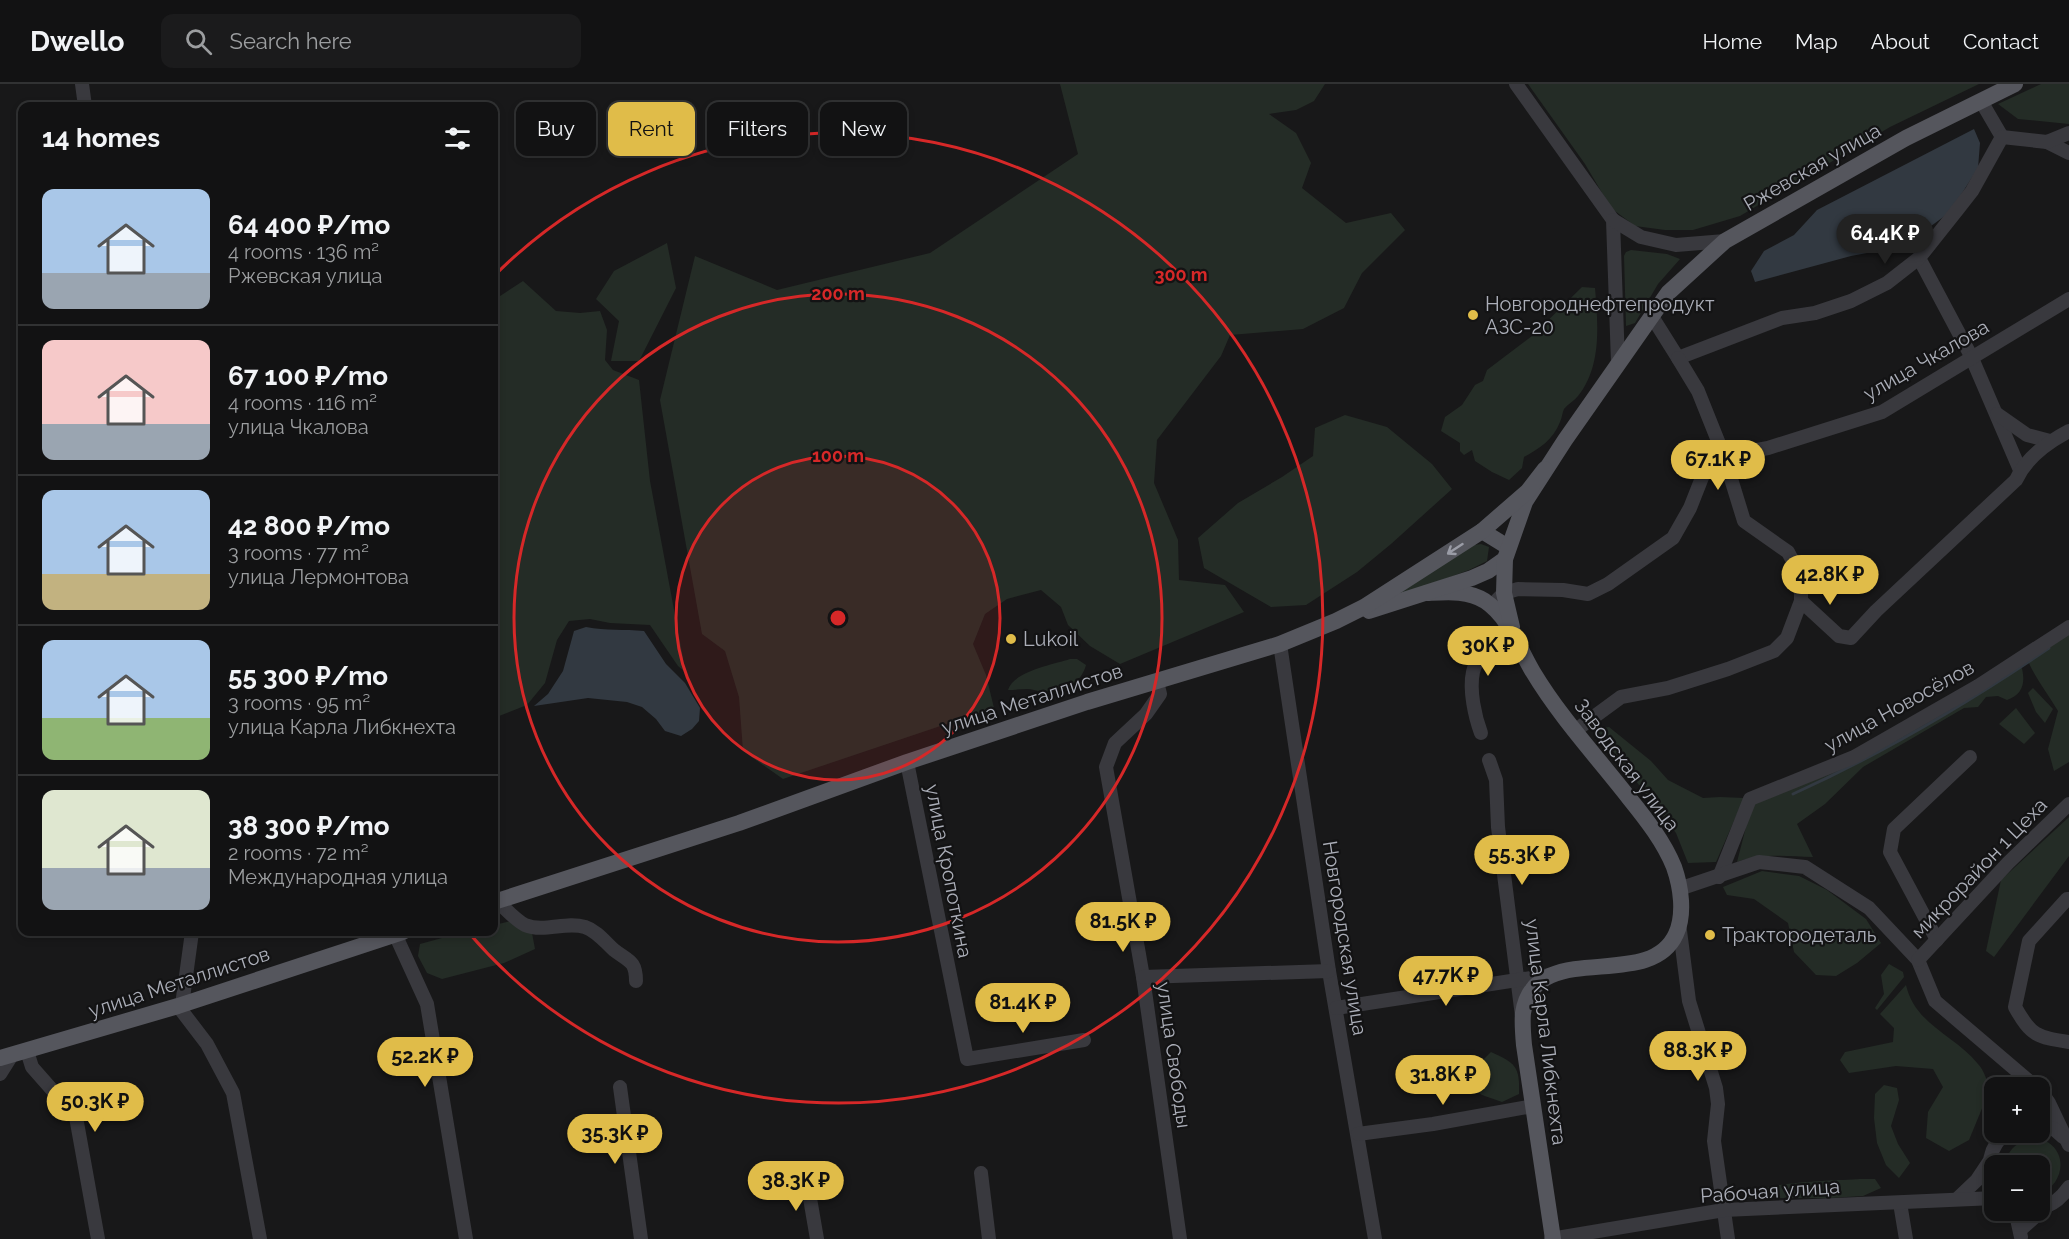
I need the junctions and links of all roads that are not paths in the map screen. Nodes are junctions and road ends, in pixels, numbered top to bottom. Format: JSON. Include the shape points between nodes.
{"nodes":[{"id":1,"x":82,"y":84,"type":"edge"},
{"id":2,"x":1516,"y":84,"type":"edge"},
{"id":3,"x":2014,"y":84,"type":"edge"},
{"id":4,"x":1981,"y":101,"type":"junction"},
{"id":5,"x":84,"y":102,"type":"edge"},
{"id":6,"x":2069,"y":133,"type":"edge"},
{"id":7,"x":2002,"y":137,"type":"junction"},
{"id":8,"x":2047,"y":141,"type":"junction"},
{"id":9,"x":2069,"y":153,"type":"edge"},
{"id":10,"x":1613,"y":220,"type":"junction"},
{"id":11,"x":1725,"y":241,"type":"junction"},
{"id":12,"x":1919,"y":258,"type":"junction"},
{"id":13,"x":2069,"y":299,"type":"edge"},
{"id":14,"x":1651,"y":315,"type":"junction"},
{"id":15,"x":1971,"y":356,"type":"junction"},
{"id":16,"x":1678,"y":358,"type":"junction"},
{"id":17,"x":1618,"y":363,"type":"junction"},
{"id":18,"x":1995,"y":413,"type":"junction"},
{"id":19,"x":2069,"y":431,"type":"edge"},
{"id":20,"x":2050,"y":441,"type":"junction"},
{"id":21,"x":1724,"y":456,"type":"junction"},
{"id":22,"x":1545,"y":469,"type":"junction"},
{"id":23,"x":2020,"y":470,"type":"junction"},
{"id":24,"x":1482,"y":531,"type":"junction"},
{"id":25,"x":1506,"y":553,"type":"junction"},
{"id":26,"x":1427,"y":593,"type":"junction"},
{"id":27,"x":1504,"y":593,"type":"junction"},
{"id":28,"x":1801,"y":601,"type":"junction"},
{"id":29,"x":1491,"y":606,"type":"junction"},
{"id":30,"x":1336,"y":621,"type":"junction"},
{"id":31,"x":1510,"y":625,"type":"junction"},
{"id":32,"x":2069,"y":627,"type":"edge"},
{"id":33,"x":1280,"y":644,"type":"junction"},
{"id":34,"x":1157,"y":682,"type":"junction"},
{"id":35,"x":1576,"y":730,"type":"junction"},
{"id":36,"x":1480,"y":733,"type":"dead end"},
{"id":37,"x":1970,"y":757,"type":"dead end"},
{"id":38,"x":1489,"y":760,"type":"dead end"},
{"id":39,"x":907,"y":762,"type":"junction"},
{"id":40,"x":2069,"y":804,"type":"edge"},
{"id":41,"x":1719,"y":877,"type":"junction"},
{"id":42,"x":1679,"y":889,"type":"junction"},
{"id":43,"x":2069,"y":899,"type":"edge"},
{"id":44,"x":498,"y":900,"type":"edge"},
{"id":45,"x":498,"y":904,"type":"edge"},
{"id":46,"x":1679,"y":922,"type":"junction"},
{"id":47,"x":191,"y":936,"type":"edge"},
{"id":48,"x":390,"y":936,"type":"edge"},
{"id":49,"x":400,"y":936,"type":"edge"},
{"id":50,"x":1937,"y":940,"type":"junction"},
{"id":51,"x":1918,"y":960,"type":"junction"},
{"id":52,"x":1329,"y":971,"type":"junction"},
{"id":53,"x":1551,"y":974,"type":"junction"},
{"id":54,"x":1143,"y":977,"type":"junction"},
{"id":55,"x":1517,"y":980,"type":"junction"},
{"id":56,"x":636,"y":981,"type":"dead end"},
{"id":57,"x":180,"y":1005,"type":"junction"},
{"id":58,"x":1336,"y":1008,"type":"junction"},
{"id":59,"x":1522,"y":1021,"type":"junction"},
{"id":60,"x":1084,"y":1040,"type":"dead end"},
{"id":61,"x":2069,"y":1042,"type":"edge"},
{"id":62,"x":13,"y":1055,"type":"edge"},
{"id":63,"x":0,"y":1074,"type":"edge"},
{"id":64,"x":2024,"y":1077,"type":"edge"},
{"id":65,"x":620,"y":1088,"type":"dead end"},
{"id":66,"x":2050,"y":1105,"type":"edge"},
{"id":67,"x":1533,"y":1106,"type":"junction"},
{"id":68,"x":2050,"y":1128,"type":"edge"},
{"id":69,"x":1358,"y":1134,"type":"junction"},
{"id":70,"x":2067,"y":1142,"type":"edge"},
{"id":71,"x":1984,"y":1170,"type":"edge"},
{"id":72,"x":981,"y":1173,"type":"dead end"},
{"id":73,"x":807,"y":1180,"type":"dead end"},
{"id":74,"x":2067,"y":1193,"type":"edge"},
{"id":75,"x":1984,"y":1198,"type":"edge"},
{"id":76,"x":1957,"y":1199,"type":"junction"},
{"id":77,"x":1900,"y":1203,"type":"junction"},
{"id":78,"x":2050,"y":1204,"type":"edge"},
{"id":79,"x":1724,"y":1210,"type":"junction"},
{"id":80,"x":2032,"y":1221,"type":"edge"},
{"id":81,"x":2020,"y":1234,"type":"edge"},
{"id":82,"x":98,"y":1239,"type":"edge"},
{"id":83,"x":260,"y":1239,"type":"edge"},
{"id":84,"x":466,"y":1239,"type":"edge"},
{"id":85,"x":641,"y":1239,"type":"edge"},
{"id":86,"x":817,"y":1239,"type":"edge"},
{"id":87,"x":989,"y":1239,"type":"edge"},
{"id":88,"x":1180,"y":1239,"type":"edge"},
{"id":89,"x":1375,"y":1239,"type":"edge"},
{"id":90,"x":1552,"y":1239,"type":"edge"},
{"id":91,"x":1728,"y":1239,"type":"edge"},
{"id":92,"x":1906,"y":1239,"type":"edge"}],
"edges":[{"from":1,"to":5,"type":"street"},
{"from":2,"to":10,"type":"street"},
{"from":3,"to":4,"type":"main road","name":"Ржевская улица"},
{"from":4,"to":7,"type":"street"},
{"from":4,"to":11,"type":"main road","name":"Ржевская улица","via":[[1906,138]]},
{"from":6,"to":8,"type":"street"},
{"from":7,"to":8,"type":"street"},
{"from":7,"to":12,"type":"street","via":[[1972,191]]},
{"from":8,"to":9,"type":"street"},
{"from":10,"to":11,"type":"street","via":[[1641,237],[1676,245]]},
{"from":10,"to":17,"type":"street"},
{"from":11,"to":14,"type":"main road","name":"Ржевская улица","via":[[1668,293]]},
{"from":12,"to":15,"type":"street"},
{"from":12,"to":16,"type":"street","via":[[1887,283],[1851,301],[1815,313],[1782,318]]},
{"from":13,"to":15,"type":"street","name":"улица Чкалова"},
{"from":14,"to":16,"type":"street"},
{"from":14,"to":17,"type":"main road","name":"Ржевская улица"},
{"from":15,"to":18,"type":"street"},
{"from":15,"to":21,"type":"street","name":"улица Чкалова","via":[[1882,412],[1768,448]]},
{"from":16,"to":21,"type":"street","via":[[1698,391]]},
{"from":17,"to":22,"type":"main road","name":"Ржевская улица"},
{"from":18,"to":20,"type":"street","via":[[2027,435]]},
{"from":18,"to":23,"type":"street"},
{"from":19,"to":20,"type":"street"},
{"from":20,"to":23,"type":"street"},
{"from":21,"to":27,"type":"street","via":[[1705,470],[1673,538],[1608,584],[1588,594],[1533,588]]},
{"from":21,"to":28,"type":"street","via":[[1744,521],[1788,552],[1797,569]]},
{"from":22,"to":24,"type":"main road","name":"улица Металлистов","via":[[1528,491]]},
{"from":22,"to":25,"type":"main road","via":[[1525,502]]},
{"from":23,"to":28,"type":"street","via":[[2016,480],[1851,638],[1839,636]]},
{"from":24,"to":25,"type":"main road"},
{"from":24,"to":30,"type":"main road","name":"улица Металлистов","one_way":true},
{"from":25,"to":26,"type":"main road","via":[[1488,571]]},
{"from":25,"to":27,"type":"main road"},
{"from":26,"to":29,"type":"main road","via":[[1466,593]]},
{"from":26,"to":30,"type":"main road"},
{"from":27,"to":29,"type":"street"},
{"from":27,"to":31,"type":"main road"},
{"from":28,"to":35,"type":"street","via":[[1787,638],[1774,651],[1668,688],[1622,697]]},
{"from":29,"to":31,"type":"main road"},
{"from":30,"to":33,"type":"main road","name":"улица Металлистов"},
{"from":31,"to":35,"type":"main road","name":"Заводская улица","via":[[1533,672]]},
{"from":31,"to":36,"type":"street","via":[[1480,658],[1473,672],[1473,712]]},
{"from":32,"to":41,"type":"street","name":"улица Новосёлов","via":[[1978,686],[1854,757],[1750,799]]},
{"from":33,"to":34,"type":"main road","name":"улица Металлистов"},
{"from":33,"to":52,"type":"street","name":"Новгородская улица"},
{"from":34,"to":39,"type":"main road","name":"улица Металлистов"},
{"from":34,"to":54,"type":"street","name":"улица Свободы","via":[[1160,694],[1146,714],[1115,742],[1106,767]]},
{"from":35,"to":42,"type":"main road","name":"Заводская улица","via":[[1657,836],[1674,867]]},
{"from":37,"to":50,"type":"street","via":[[1894,830],[1890,852]]},
{"from":38,"to":55,"type":"street","name":"улица Карла Либкнехта","via":[[1496,780]]},
{"from":39,"to":44,"type":"main road","name":"улица Металлистов","via":[[739,823]]},
{"from":39,"to":60,"type":"street","name":"улица Кропоткина","via":[[967,1059]]},
{"from":40,"to":50,"type":"street","name":"микрорайон 1 Цеха"},
{"from":41,"to":42,"type":"street"},
{"from":41,"to":51,"type":"street","via":[[1760,862],[1805,867],[1869,908]]},
{"from":42,"to":46,"type":"main road","name":"Заводская улица"},
{"from":43,"to":61,"type":"street","via":[[2029,941],[2014,1007],[2025,1025],[2041,1038]]},
{"from":45,"to":56,"type":"street","via":[[519,922],[532,927],[586,927],[631,961]]},
{"from":46,"to":53,"type":"main road","via":[[1671,942],[1645,960]]},
{"from":46,"to":79,"type":"street","name":"Заводская улица","via":[[1689,1001],[1716,1088],[1714,1141]]},
{"from":47,"to":57,"type":"street"},
{"from":48,"to":57,"type":"main road","name":"улица Металлистов"},
{"from":49,"to":84,"type":"street","via":[[427,1004]]},
{"from":50,"to":51,"type":"street","name":"микрорайон 1 Цеха"},
{"from":51,"to":64,"type":"street","via":[[1935,1001]]},
{"from":52,"to":54,"type":"street"},
{"from":52,"to":58,"type":"street","name":"Новгородская улица"},
{"from":53,"to":55,"type":"street"},
{"from":53,"to":59,"type":"main road","via":[[1533,988]]},
{"from":54,"to":88,"type":"street","name":"улица Свободы"},
{"from":55,"to":58,"type":"street"},
{"from":55,"to":59,"type":"street","name":"улица Карла Либкнехта"},
{"from":57,"to":62,"type":"main road","name":"улица Металлистов"},
{"from":57,"to":83,"type":"street","via":[[207,1044],[233,1093]]},
{"from":58,"to":69,"type":"street","name":"Новгородская улица"},
{"from":59,"to":67,"type":"main road","name":"улица Карла Либкнехта"},
{"from":62,"to":63,"type":"street"},
{"from":62,"to":82,"type":"street","via":[[32,1067],[76,1117]]},
{"from":65,"to":85,"type":"street"},
{"from":66,"to":70,"type":"street"},
{"from":67,"to":69,"type":"street"},
{"from":67,"to":90,"type":"main road","name":"улица Карла Либкнехта"},
{"from":68,"to":70,"type":"street"},
{"from":69,"to":89,"type":"street","name":"Новгородская улица"},
{"from":71,"to":76,"type":"street"},
{"from":72,"to":87,"type":"street"},
{"from":73,"to":86,"type":"street"},
{"from":74,"to":78,"type":"street"},
{"from":75,"to":76,"type":"street","name":"Рабочая улица"},
{"from":76,"to":77,"type":"street","name":"Рабочая улица"},
{"from":77,"to":79,"type":"street","name":"Рабочая улица"},
{"from":77,"to":92,"type":"street"},
{"from":79,"to":90,"type":"street","name":"Рабочая улица"},
{"from":79,"to":91,"type":"street","name":"Заводская улица"},
{"from":80,"to":81,"type":"street"}]}
